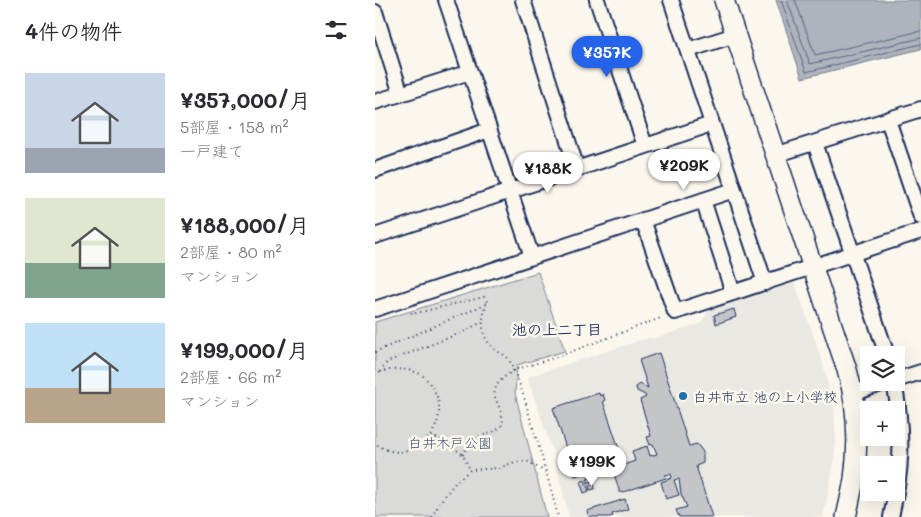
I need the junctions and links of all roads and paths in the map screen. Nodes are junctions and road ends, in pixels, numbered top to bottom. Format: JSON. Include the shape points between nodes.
{"nodes":[{"id":1,"x":446,"y":0,"type":"edge"},
{"id":2,"x":523,"y":0,"type":"edge"},
{"id":3,"x":597,"y":0,"type":"edge"},
{"id":4,"x":671,"y":0,"type":"edge"},
{"id":5,"x":724,"y":0,"type":"edge"},
{"id":6,"x":375,"y":12,"type":"edge"},
{"id":7,"x":735,"y":35,"type":"junction"},
{"id":8,"x":687,"y":50,"type":"junction"},
{"id":9,"x":470,"y":72,"type":"junction"},
{"id":10,"x":401,"y":94,"type":"junction"},
{"id":11,"x":375,"y":102,"type":"edge"},
{"id":12,"x":921,"y":109,"type":"edge"},
{"id":13,"x":889,"y":120,"type":"junction"},
{"id":14,"x":712,"y":124,"type":"junction"},
{"id":15,"x":489,"y":130,"type":"junction"},
{"id":16,"x":815,"y":143,"type":"junction"},
{"id":17,"x":645,"y":146,"type":"junction"},
{"id":18,"x":775,"y":155,"type":"junction"},
{"id":19,"x":577,"y":169,"type":"junction"},
{"id":20,"x":375,"y":170,"type":"edge"},
{"id":21,"x":734,"y":190,"type":"junction"},
{"id":22,"x":510,"y":191,"type":"junction"},
{"id":23,"x":703,"y":200,"type":"junction"},
{"id":24,"x":921,"y":217,"type":"edge"},
{"id":25,"x":643,"y":220,"type":"junction"},
{"id":26,"x":921,"y":230,"type":"edge"},
{"id":27,"x":375,"y":236,"type":"edge"},
{"id":28,"x":853,"y":253,"type":"junction"},
{"id":29,"x":532,"y":257,"type":"junction"},
{"id":30,"x":813,"y":267,"type":"junction"},
{"id":31,"x":765,"y":283,"type":"junction"},
{"id":32,"x":733,"y":293,"type":"junction"},
{"id":33,"x":407,"y":299,"type":"junction"},
{"id":34,"x":487,"y":303,"type":"junction"},
{"id":35,"x":375,"y":309,"type":"edge"},
{"id":36,"x":675,"y":312,"type":"junction"},
{"id":37,"x":481,"y":322,"type":"junction"},
{"id":38,"x":884,"y":346,"type":"edge"},
{"id":39,"x":375,"y":352,"type":"edge"},
{"id":40,"x":514,"y":370,"type":"junction"},
{"id":41,"x":921,"y":372,"type":"edge"},
{"id":42,"x":379,"y":373,"type":"junction"},
{"id":43,"x":375,"y":375,"type":"edge"},
{"id":44,"x":905,"y":378,"type":"edge"},
{"id":45,"x":860,"y":391,"type":"edge"},
{"id":46,"x":896,"y":391,"type":"edge"},
{"id":47,"x":854,"y":393,"type":"junction"},
{"id":48,"x":431,"y":436,"type":"junction"},
{"id":49,"x":375,"y":443,"type":"edge"},
{"id":50,"x":463,"y":454,"type":"junction"},
{"id":51,"x":899,"y":456,"type":"edge"},
{"id":52,"x":470,"y":470,"type":"junction"},
{"id":53,"x":547,"y":473,"type":"junction"},
{"id":54,"x":894,"y":501,"type":"edge"},
{"id":55,"x":375,"y":507,"type":"edge"},
{"id":56,"x":376,"y":517,"type":"edge"},
{"id":57,"x":432,"y":517,"type":"edge"},
{"id":58,"x":558,"y":517,"type":"edge"},
{"id":59,"x":846,"y":517,"type":"edge"},
{"id":60,"x":891,"y":517,"type":"edge"}],
"edges":[{"from":1,"to":9,"type":"street"},
{"from":2,"to":19,"type":"street"},
{"from":3,"to":17,"type":"street"},
{"from":4,"to":8,"type":"street"},
{"from":5,"to":7,"type":"street"},
{"from":6,"to":10,"type":"street"},
{"from":7,"to":8,"type":"street"},
{"from":7,"to":18,"type":"street"},
{"from":8,"to":14,"type":"street"},
{"from":9,"to":10,"type":"street"},
{"from":9,"to":15,"type":"street"},
{"from":10,"to":11,"type":"street"},
{"from":12,"to":13,"type":"street"},
{"from":13,"to":16,"type":"street"},
{"from":13,"to":24,"type":"street"},
{"from":14,"to":17,"type":"street"},
{"from":14,"to":21,"type":"street"},
{"from":15,"to":20,"type":"street"},
{"from":15,"to":22,"type":"street"},
{"from":16,"to":18,"type":"street"},
{"from":16,"to":28,"type":"street"},
{"from":17,"to":19,"type":"street"},
{"from":18,"to":30,"type":"street"},
{"from":19,"to":22,"type":"street"},
{"from":21,"to":23,"type":"street"},
{"from":21,"to":31,"type":"street"},
{"from":22,"to":27,"type":"street"},
{"from":22,"to":29,"type":"street"},
{"from":23,"to":25,"type":"street"},
{"from":23,"to":32,"type":"street"},
{"from":25,"to":29,"type":"street"},
{"from":25,"to":36,"type":"street"},
{"from":26,"to":28,"type":"street"},
{"from":28,"to":30,"type":"street"},
{"from":28,"to":38,"type":"street"},
{"from":29,"to":33,"type":"street"},
{"from":30,"to":31,"type":"street"},
{"from":30,"to":47,"type":"street"},
{"from":31,"to":32,"type":"street"},
{"from":32,"to":36,"type":"street"},
{"from":33,"to":34,"type":"path","via":[[412,314],[484,297]]},
{"from":33,"to":35,"type":"street"},
{"from":34,"to":37,"type":"path"},
{"from":34,"to":39,"type":"path"},
{"from":36,"to":40,"type":"path"},
{"from":37,"to":40,"type":"path","via":[[485,339],[494,350],[508,357]]},
{"from":37,"to":42,"type":"path","via":[[387,362]]},
{"from":40,"to":50,"type":"path","via":[[496,386],[494,395],[503,424],[497,431],[477,436]]},
{"from":40,"to":53,"type":"path"},
{"from":41,"to":44,"type":"street"},
{"from":42,"to":43,"type":"path"},
{"from":42,"to":48,"type":"path","via":[[407,369],[419,372],[427,379],[436,392],[439,408],[438,422]]},
{"from":45,"to":47,"type":"street"},
{"from":46,"to":51,"type":"street"},
{"from":47,"to":59,"type":"street","via":[[856,452]]},
{"from":48,"to":49,"type":"path","via":[[423,444],[403,452],[381,448]]},
{"from":48,"to":50,"type":"path"},
{"from":50,"to":52,"type":"path"},
{"from":52,"to":53,"type":"path","via":[[499,468],[527,461]]},
{"from":52,"to":57,"type":"path","via":[[455,483]]},
{"from":53,"to":58,"type":"path"},
{"from":54,"to":60,"type":"street"},
{"from":55,"to":56,"type":"path"}]}
